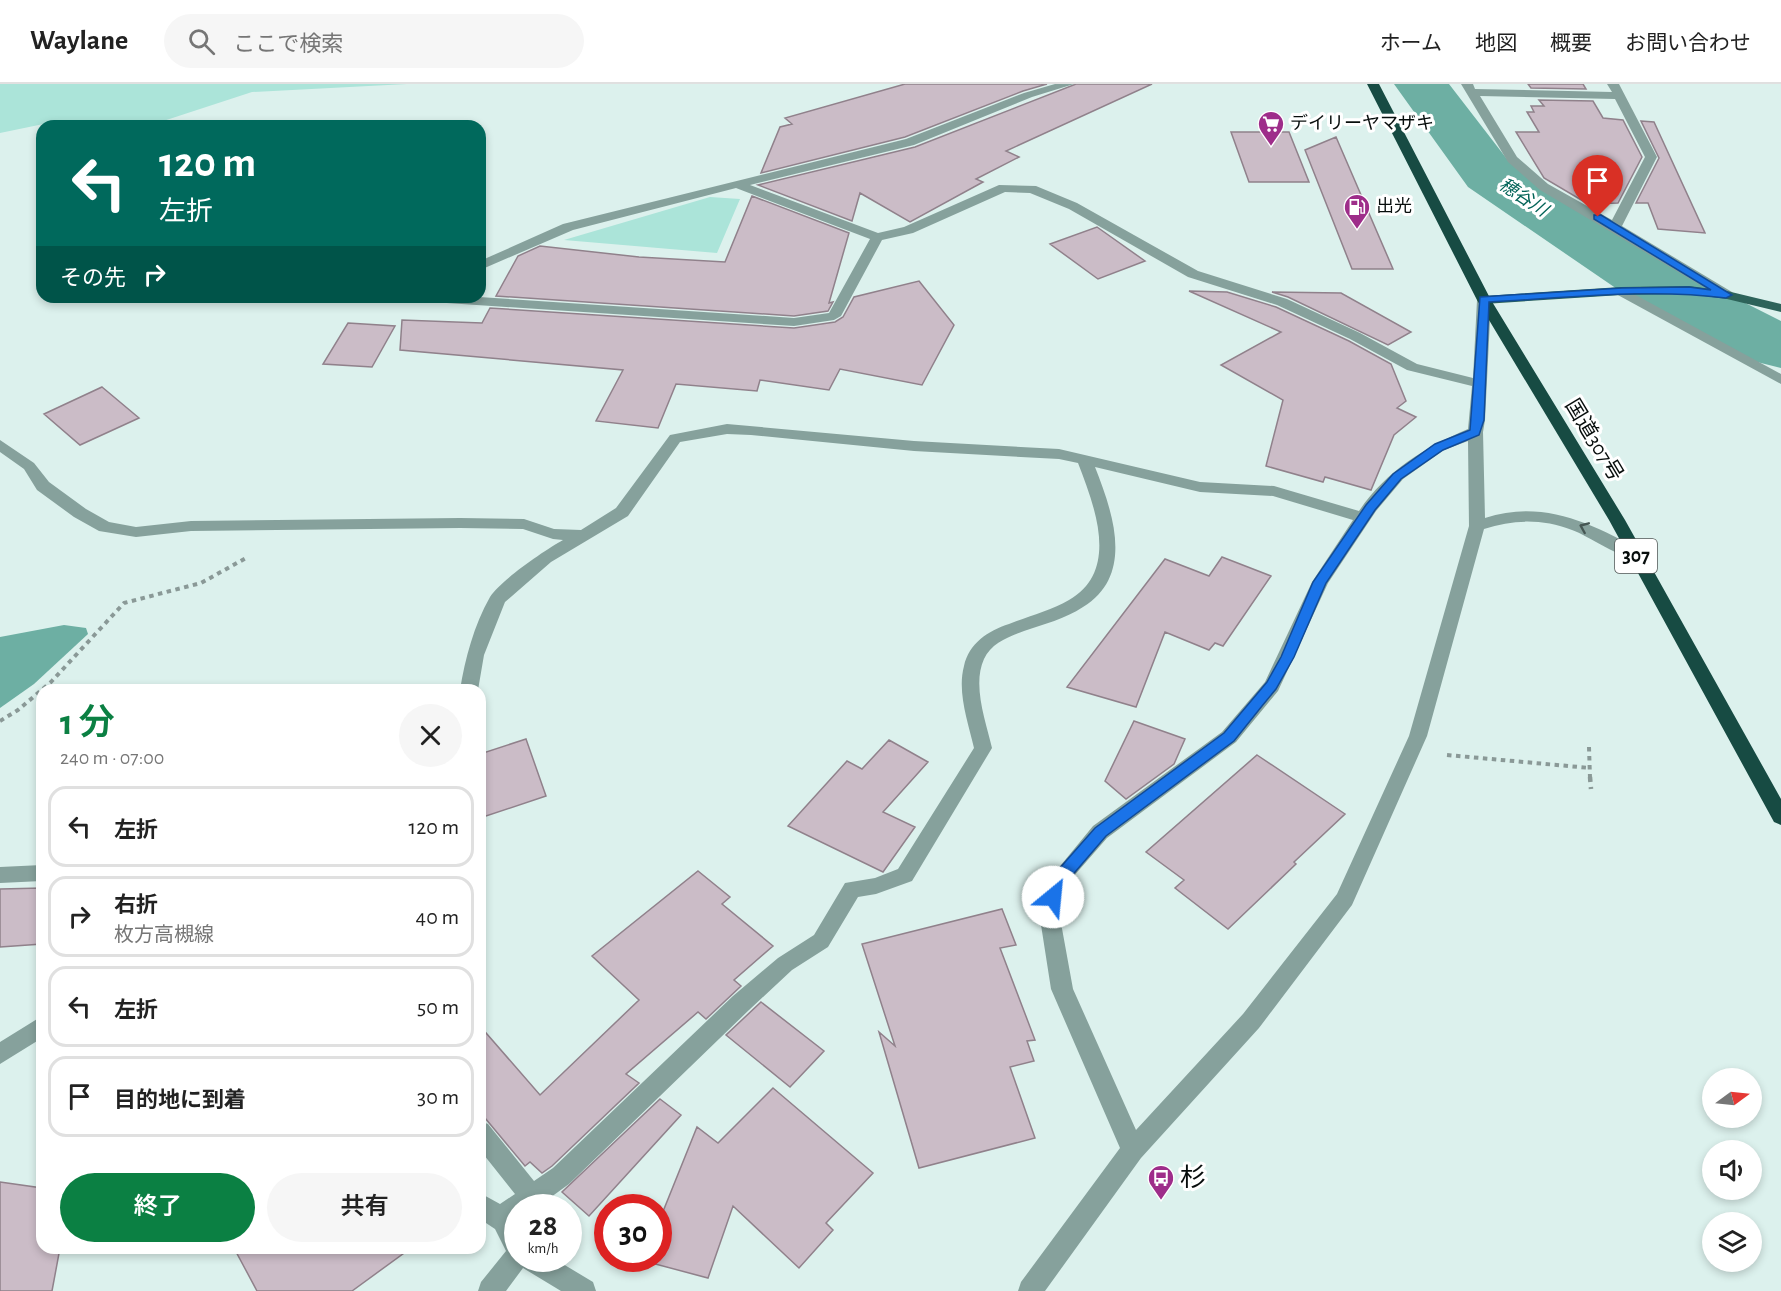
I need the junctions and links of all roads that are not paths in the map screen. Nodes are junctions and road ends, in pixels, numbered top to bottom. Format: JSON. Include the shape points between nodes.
{"nodes":[{"id":1,"x":1068,"y":84,"type":"edge"},
{"id":2,"x":1373,"y":84,"type":"edge"},
{"id":3,"x":1613,"y":84,"type":"edge"},
{"id":4,"x":1470,"y":88,"type":"edge"},
{"id":5,"x":1619,"y":96,"type":"junction"},
{"id":6,"x":737,"y":184,"type":"junction"},
{"id":7,"x":1615,"y":227,"type":"junction"},
{"id":8,"x":877,"y":237,"type":"junction"},
{"id":9,"x":486,"y":263,"type":"edge"},
{"id":10,"x":1622,"y":291,"type":"junction"},
{"id":11,"x":1726,"y":295,"type":"junction"},
{"id":12,"x":1484,"y":300,"type":"junction"},
{"id":13,"x":486,"y":302,"type":"edge"},
{"id":14,"x":1781,"y":308,"type":"edge"},
{"id":15,"x":1781,"y":380,"type":"edge"},
{"id":16,"x":1480,"y":384,"type":"junction"},
{"id":17,"x":1475,"y":432,"type":"junction"},
{"id":18,"x":0,"y":445,"type":"edge"},
{"id":19,"x":1085,"y":461,"type":"junction"},
{"id":20,"x":1364,"y":518,"type":"junction"},
{"id":21,"x":1477,"y":526,"type":"junction"},
{"id":22,"x":583,"y":535,"type":"junction"},
{"id":23,"x":1635,"y":555,"type":"junction"},
{"id":24,"x":470,"y":684,"type":"edge"},
{"id":25,"x":1781,"y":817,"type":"edge"},
{"id":26,"x":36,"y":873,"type":"edge"},
{"id":27,"x":0,"y":875,"type":"edge"},
{"id":28,"x":36,"y":1030,"type":"edge"},
{"id":29,"x":0,"y":1054,"type":"edge"},
{"id":30,"x":486,"y":1139,"type":"edge"},
{"id":31,"x":1133,"y":1150,"type":"junction"},
{"id":32,"x":530,"y":1194,"type":"edge"},
{"id":33,"x":533,"y":1194,"type":"edge"},
{"id":34,"x":486,"y":1209,"type":"edge"},
{"id":35,"x":504,"y":1216,"type":"edge"},
{"id":36,"x":501,"y":1218,"type":"junction"},
{"id":37,"x":504,"y":1221,"type":"edge"},
{"id":38,"x":505,"y":1272,"type":"edge"},
{"id":39,"x":553,"y":1272,"type":"edge"},
{"id":40,"x":490,"y":1291,"type":"edge"},
{"id":41,"x":585,"y":1291,"type":"edge"},
{"id":42,"x":1030,"y":1291,"type":"edge"}],
"edges":[{"from":1,"to":6,"type":"street","via":[[1028,95],[910,141]]},
{"from":2,"to":12,"type":"highway","name":"国道307号","number":"307"},
{"from":3,"to":5,"type":"street"},
{"from":4,"to":5,"type":"street"},
{"from":4,"to":7,"type":"street","via":[[1512,159],[1544,187]]},
{"from":5,"to":7,"type":"street","via":[[1651,157]]},
{"from":6,"to":8,"type":"street"},
{"from":6,"to":9,"type":"street","via":[[568,227]]},
{"from":7,"to":11,"type":"street"},
{"from":8,"to":13,"type":"street","via":[[834,316],[794,322]]},
{"from":8,"to":16,"type":"street","via":[[908,230],[1003,188],[1032,189],[1073,206],[1193,274],[1282,302],[1413,367]]},
{"from":10,"to":11,"type":"main road","via":[[1689,290]]},
{"from":10,"to":12,"type":"main road"},
{"from":10,"to":15,"type":"street"},
{"from":11,"to":14,"type":"main road"},
{"from":12,"to":16,"type":"street"},
{"from":12,"to":23,"type":"highway","name":"国道307号","number":"307"},
{"from":16,"to":17,"type":"street"},
{"from":17,"to":20,"type":"street","via":[[1439,447],[1397,476]]},
{"from":17,"to":21,"type":"street"},
{"from":18,"to":22,"type":"street","via":[[29,466],[43,486],[80,513],[105,527],[136,532],[277,524],[524,524],[553,534]]},
{"from":19,"to":20,"type":"street","via":[[1200,487],[1274,491]]},
{"from":19,"to":22,"type":"street","via":[[1059,454],[727,429],[675,438],[622,512]]},
{"from":19,"to":33,"type":"street","via":[[1106,528],[1109,563],[1101,580],[1082,600],[989,639],[975,659],[971,688],[983,748],[905,875],[876,886],[852,889],[821,941],[784,964],[561,1176]]},
{"from":20,"to":31,"type":"street","via":[[1320,582],[1272,686],[1229,737],[1100,832],[1057,882],[1048,912],[1062,989]]},
{"from":23,"to":21,"type":"street","one_way":true,"via":[[1601,535],[1545,516],[1496,518]]},
{"from":21,"to":31,"type":"street","via":[[1418,736],[1345,899],[1251,1022]]},
{"from":22,"to":24,"type":"street","via":[[544,558],[498,599],[475,655]]},
{"from":23,"to":25,"type":"highway","name":"国道307号","number":"307"},
{"from":26,"to":27,"type":"street"},
{"from":28,"to":29,"type":"street"},
{"from":30,"to":32,"type":"street"},
{"from":31,"to":42,"type":"street"},
{"from":34,"to":36,"type":"street"},
{"from":35,"to":36,"type":"street"},
{"from":36,"to":37,"type":"street"},
{"from":38,"to":40,"type":"street"},
{"from":39,"to":41,"type":"street"}]}
